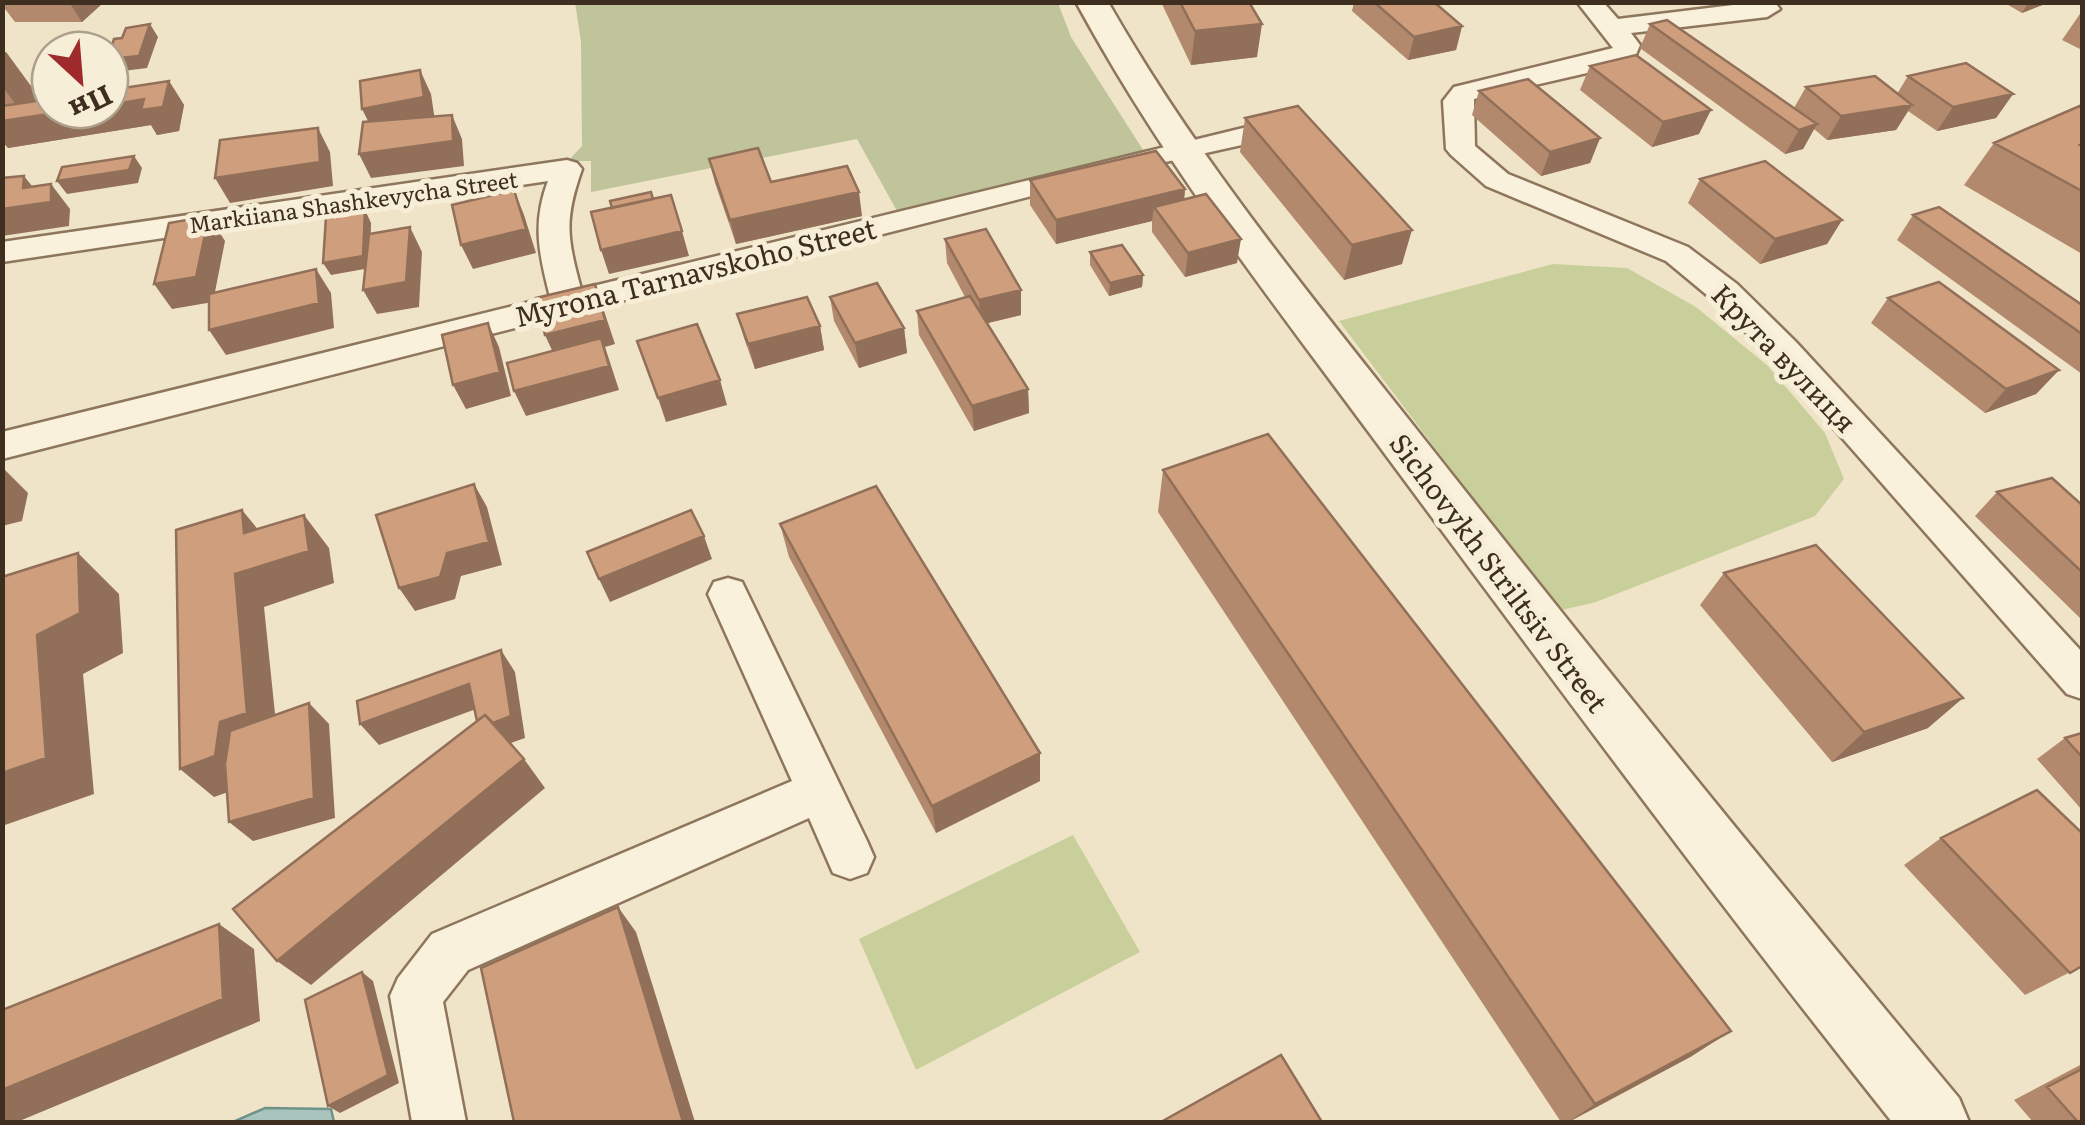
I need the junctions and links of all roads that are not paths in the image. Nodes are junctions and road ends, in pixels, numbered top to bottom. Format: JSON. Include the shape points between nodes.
{"nodes":[{"id":1,"x":1092,"y":2,"type":"edge"},
{"id":2,"x":1588,"y":2,"type":"edge"},
{"id":3,"x":1772,"y":12,"type":"edge"},
{"id":4,"x":1612,"y":28,"type":"junction"},
{"id":5,"x":1272,"y":130,"type":"edge"},
{"id":6,"x":1181,"y":150,"type":"junction"},
{"id":7,"x":2,"y":252,"type":"edge"},
{"id":8,"x":568,"y":303,"type":"junction"},
{"id":9,"x":2,"y":446,"type":"edge"},
{"id":10,"x":728,"y":594,"type":"dead end"},
{"id":11,"x":2082,"y":680,"type":"edge"},
{"id":12,"x":820,"y":791,"type":"junction"},
{"id":13,"x":850,"y":857,"type":"dead end"},
{"id":14,"x":440,"y":1122,"type":"edge"},
{"id":15,"x":1935,"y":1122,"type":"edge"}],
"edges":[{"from":1,"to":6,"type":"street","name":"Sichovykh Striltsiv Street"},
{"from":2,"to":4,"type":"street"},
{"from":3,"to":4,"type":"street"},
{"from":4,"to":11,"type":"street","name":"Крута вулиця","via":[[1626,46],[1617,58],[1464,92],[1457,102],[1461,149],[1497,180],[1677,254],[1725,292]]},
{"from":5,"to":6,"type":"street","name":"Myrona Tarnavskoho Street"},
{"from":6,"to":8,"type":"street","name":"Myrona Tarnavskoho Street"},
{"from":6,"to":15,"type":"street","name":"Sichovykh Striltsiv Street","via":[[1537,623]]},
{"from":7,"to":8,"type":"street","name":"Markiiana Shashkevycha Street","via":[[567,169],[552,210]]},
{"from":8,"to":9,"type":"street","name":"Myrona Tarnavskoho Street"},
{"from":10,"to":12,"type":"street"},
{"from":12,"to":13,"type":"street"},
{"from":12,"to":14,"type":"street","via":[[450,952],[416,996]]}]}
